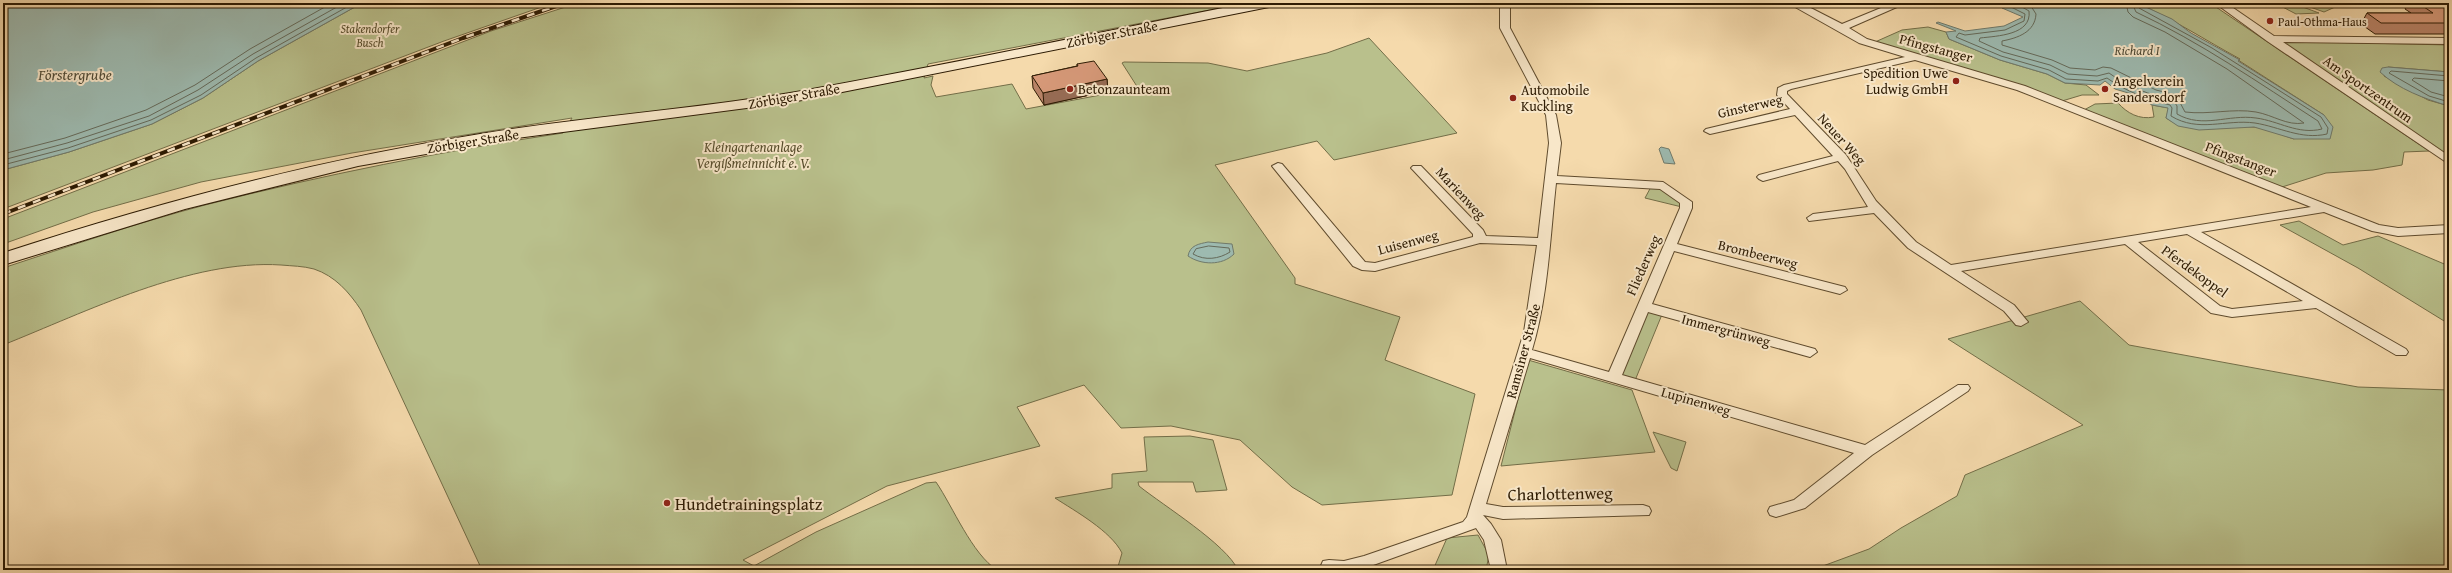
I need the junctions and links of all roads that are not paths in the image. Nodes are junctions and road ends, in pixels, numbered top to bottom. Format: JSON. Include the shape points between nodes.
{"nodes":[{"id":1,"x":1269,"y":3,"type":"edge"},
{"id":2,"x":1505,"y":3,"type":"edge"},
{"id":3,"x":1793,"y":3,"type":"edge"},
{"id":4,"x":1901,"y":3,"type":"edge"},
{"id":5,"x":2220,"y":3,"type":"edge"},
{"id":6,"x":1841,"y":28,"type":"junction"},
{"id":7,"x":2271,"y":39,"type":"junction"},
{"id":8,"x":2449,"y":41,"type":"edge"},
{"id":9,"x":1912,"y":56,"type":"junction"},
{"id":10,"x":1797,"y":111,"type":"junction"},
{"id":11,"x":1710,"y":131,"type":"dead end"},
{"id":12,"x":1842,"y":158,"type":"junction"},
{"id":13,"x":2449,"y":161,"type":"edge"},
{"id":14,"x":1278,"y":166,"type":"dead end"},
{"id":15,"x":1418,"y":168,"type":"dead end"},
{"id":16,"x":1763,"y":177,"type":"dead end"},
{"id":17,"x":1550,"y":179,"type":"junction"},
{"id":18,"x":2325,"y":208,"type":"junction"},
{"id":19,"x":1876,"y":209,"type":"junction"},
{"id":20,"x":1813,"y":218,"type":"dead end"},
{"id":21,"x":2449,"y":229,"type":"edge"},
{"id":22,"x":2191,"y":231,"type":"junction"},
{"id":23,"x":1480,"y":239,"type":"junction"},
{"id":24,"x":2129,"y":241,"type":"junction"},
{"id":25,"x":1543,"y":242,"type":"junction"},
{"id":26,"x":1669,"y":246,"type":"junction"},
{"id":27,"x":3,"y":259,"type":"edge"},
{"id":28,"x":1950,"y":269,"type":"junction"},
{"id":29,"x":1840,"y":290,"type":"dead end"},
{"id":30,"x":2318,"y":304,"type":"junction"},
{"id":31,"x":1643,"y":306,"type":"junction"},
{"id":32,"x":2021,"y":322,"type":"dead end"},
{"id":33,"x":1524,"y":352,"type":"junction"},
{"id":34,"x":1810,"y":352,"type":"dead end"},
{"id":35,"x":2401,"y":352,"type":"dead end"},
{"id":36,"x":1614,"y":377,"type":"junction"},
{"id":37,"x":1963,"y":388,"type":"dead end"},
{"id":38,"x":1867,"y":451,"type":"junction"},
{"id":39,"x":1643,"y":511,"type":"dead end"},
{"id":40,"x":1776,"y":511,"type":"dead end"},
{"id":41,"x":1476,"y":514,"type":"junction"},
{"id":42,"x":1344,"y":569,"type":"edge"},
{"id":43,"x":1499,"y":569,"type":"edge"},
{"id":44,"x":1327,"y":570,"type":"edge"}],
"edges":[{"from":1,"to":27,"type":"street","name":"Zörbiger Straße","via":[[792,97],[712,110],[480,139],[316,170],[120,222]]},
{"from":2,"to":17,"type":"street","name":"Ramsiner Straße","via":[[1505,28],[1508,38],[1553,121],[1555,143]]},
{"from":3,"to":6,"type":"street","name":"Pfingstanger"},
{"from":4,"to":6,"type":"street"},
{"from":5,"to":7,"type":"street","name":"Am Sportzentrum"},
{"from":6,"to":9,"type":"street","name":"Pfingstanger","via":[[1864,41]]},
{"from":7,"to":8,"type":"street","name":"Am Sportzentrum"},
{"from":7,"to":13,"type":"street","name":"Am Sportzentrum"},
{"from":9,"to":10,"type":"street","name":"Neuer Weg","via":[[1907,60],[1782,90],[1782,95]]},
{"from":9,"to":18,"type":"street","name":"Pfingstanger","via":[[2021,88]]},
{"from":10,"to":11,"type":"street","name":"Ginsterweg"},
{"from":10,"to":12,"type":"street","name":"Neuer Weg"},
{"from":12,"to":16,"type":"street"},
{"from":12,"to":19,"type":"street","name":"Neuer Weg","via":[[1854,172],[1867,198]]},
{"from":14,"to":23,"type":"street","name":"Luisenweg","via":[[1362,266],[1375,267]]},
{"from":15,"to":23,"type":"street","name":"Marienweg","via":[[1479,233]]},
{"from":17,"to":25,"type":"street","name":"Ramsiner Straße"},
{"from":17,"to":26,"type":"street","name":"Fliederweg","via":[[1663,186],[1686,202],[1686,208]]},
{"from":18,"to":21,"type":"street","name":"Pfingstanger","via":[[2388,231]]},
{"from":18,"to":22,"type":"street"},
{"from":19,"to":20,"type":"street"},
{"from":19,"to":28,"type":"street","name":"Neuer Weg","via":[[1912,245]]},
{"from":22,"to":24,"type":"street"},
{"from":22,"to":30,"type":"street"},
{"from":23,"to":25,"type":"street","name":"Luisenweg"},
{"from":24,"to":28,"type":"street"},
{"from":24,"to":30,"type":"street","name":"Pferdekoppel","via":[[2216,310],[2232,313]]},
{"from":25,"to":33,"type":"street","name":"Ramsiner Straße","via":[[1534,314]]},
{"from":26,"to":29,"type":"street","name":"Brombeerweg"},
{"from":26,"to":31,"type":"street","name":"Fliederweg"},
{"from":28,"to":32,"type":"street","name":"Neuer Weg","via":[[2009,308]]},
{"from":30,"to":35,"type":"street"},
{"from":31,"to":34,"type":"street","name":"Immergrünweg"},
{"from":31,"to":36,"type":"street","name":"Fliederweg"},
{"from":33,"to":36,"type":"street","name":"Lupinenweg"},
{"from":33,"to":41,"type":"street","name":"Ramsiner Straße"},
{"from":36,"to":38,"type":"street","name":"Lupinenweg"},
{"from":37,"to":38,"type":"street"},
{"from":38,"to":40,"type":"street","via":[[1799,504]]},
{"from":39,"to":41,"type":"street","name":"Charlottenweg"},
{"from":41,"to":42,"type":"street","via":[[1469,526]]},
{"from":41,"to":43,"type":"street","via":[[1491,534]]},
{"from":42,"to":44,"type":"street","via":[[1329,566]]}]}
